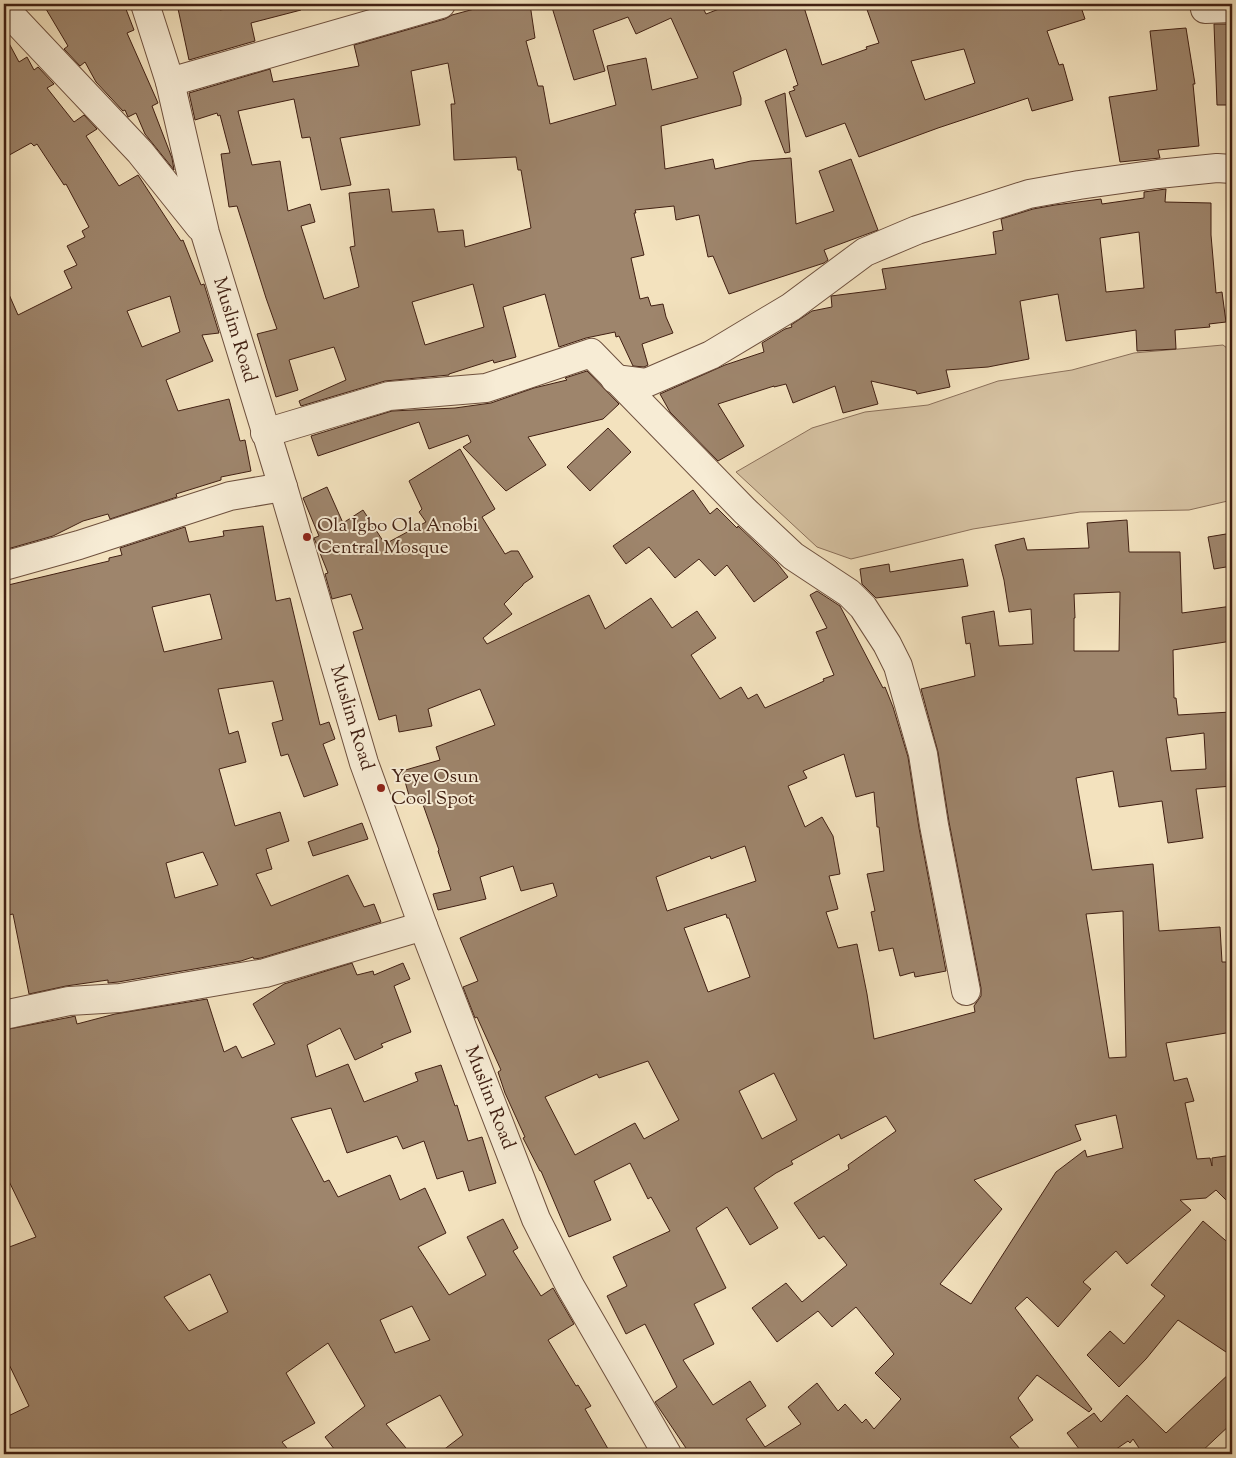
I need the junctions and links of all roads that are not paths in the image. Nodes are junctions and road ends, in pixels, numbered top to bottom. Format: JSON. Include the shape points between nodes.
{"nodes":[{"id":1,"x":144,"y":4,"type":"edge"},
{"id":2,"x":441,"y":4,"type":"edge"},
{"id":3,"x":1204,"y":4,"type":"edge"},
{"id":4,"x":4,"y":8,"type":"edge"},
{"id":5,"x":1232,"y":8,"type":"edge"},
{"id":6,"x":170,"y":82,"type":"junction"},
{"id":7,"x":1232,"y":169,"type":"edge"},
{"id":8,"x":205,"y":233,"type":"junction"},
{"id":9,"x":615,"y":379,"type":"junction"},
{"id":10,"x":265,"y":432,"type":"junction"},
{"id":11,"x":283,"y":487,"type":"junction"},
{"id":12,"x":4,"y":566,"type":"edge"},
{"id":13,"x":423,"y":926,"type":"junction"},
{"id":14,"x":966,"y":991,"type":"dead end"},
{"id":15,"x":4,"y":1016,"type":"edge"},
{"id":16,"x":666,"y":1454,"type":"edge"}],
"edges":[{"from":1,"to":6,"type":"street","name":"Muslim Road"},
{"from":2,"to":6,"type":"street"},
{"from":3,"to":5,"type":"street","via":[[1205,9]]},
{"from":4,"to":8,"type":"street","via":[[140,152]]},
{"from":6,"to":8,"type":"street","name":"Muslim Road"},
{"from":7,"to":9,"type":"street","via":[[1158,174],[1037,193],[917,230],[865,252],[791,308],[711,355],[646,383]]},
{"from":8,"to":10,"type":"street","name":"Muslim Road"},
{"from":9,"to":10,"type":"street","via":[[591,353],[486,388],[389,396]]},
{"from":9,"to":14,"type":"street","via":[[786,549],[849,593],[863,607],[887,644],[898,666],[923,754]]},
{"from":10,"to":11,"type":"street","name":"Muslim Road"},
{"from":11,"to":12,"type":"street","via":[[230,496]]},
{"from":11,"to":13,"type":"street","name":"Muslim Road","via":[[364,763]]},
{"from":13,"to":15,"type":"street","via":[[265,973],[120,998],[69,1001]]},
{"from":13,"to":16,"type":"street","name":"Muslim Road","via":[[536,1219],[570,1286]]}]}
